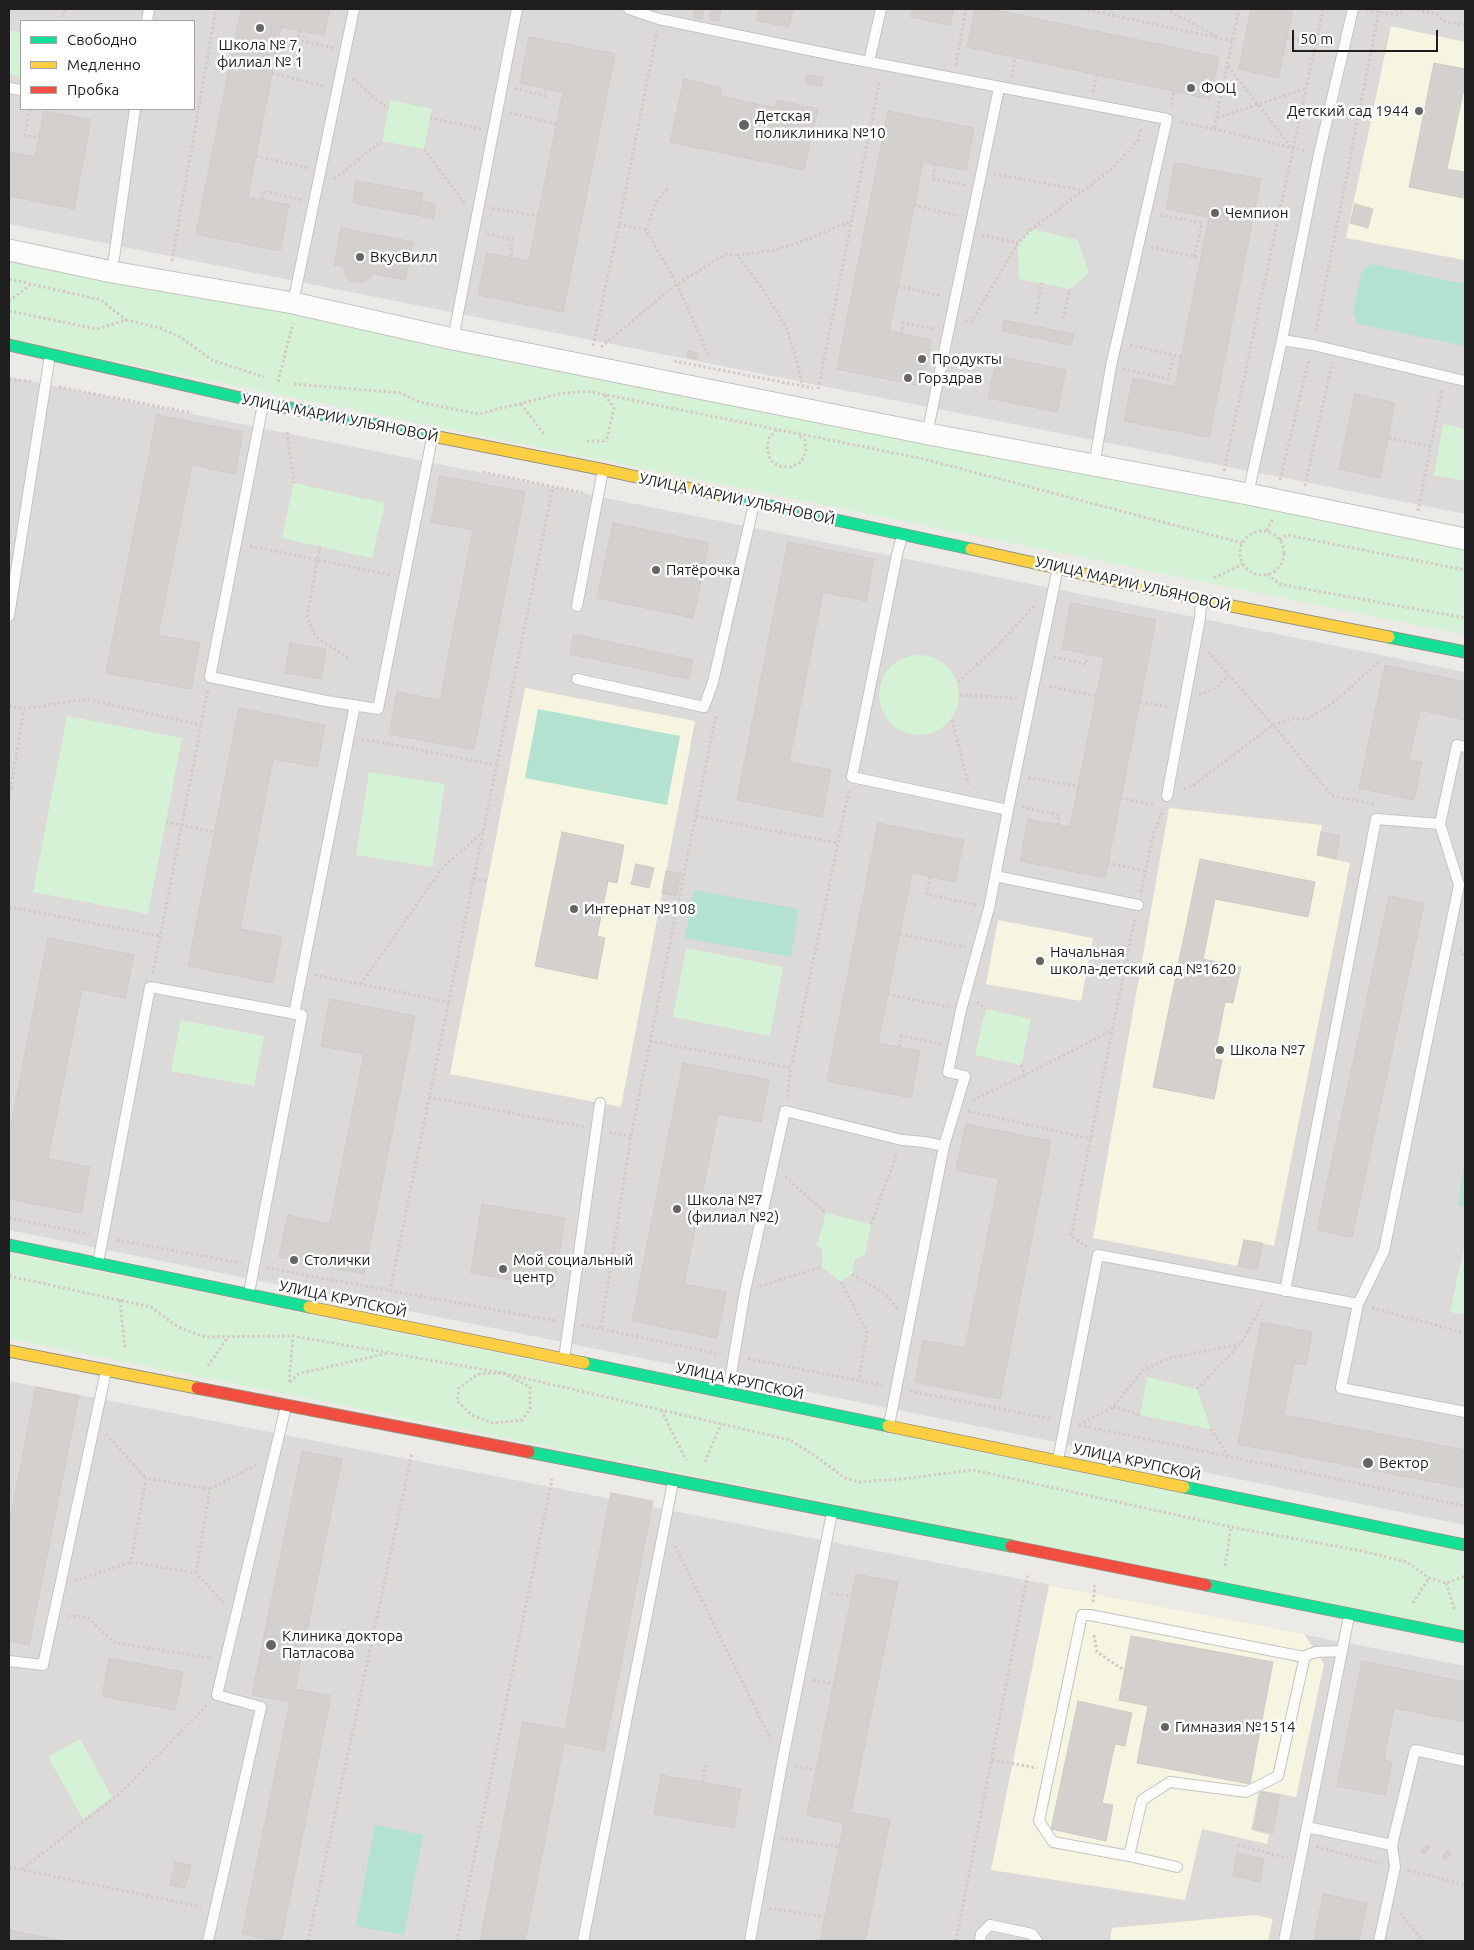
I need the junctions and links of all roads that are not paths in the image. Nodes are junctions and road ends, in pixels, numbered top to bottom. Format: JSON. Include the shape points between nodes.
{"nodes":[{"id":1,"x":354,"y":9,"type":"edge"},
{"id":2,"x":517,"y":9,"type":"edge"},
{"id":3,"x":629,"y":9,"type":"edge"},
{"id":4,"x":881,"y":9,"type":"edge"},
{"id":5,"x":1353,"y":9,"type":"edge"},
{"id":6,"x":660,"y":14,"type":"edge"},
{"id":7,"x":869,"y":62,"type":"junction"},
{"id":8,"x":999,"y":88,"type":"junction"},
{"id":9,"x":133,"y":110,"type":"edge"},
{"id":10,"x":9,"y":250,"type":"edge"},
{"id":11,"x":112,"y":272,"type":"junction"},
{"id":12,"x":294,"y":309,"type":"junction"},
{"id":13,"x":453,"y":339,"type":"junction"},
{"id":14,"x":1282,"y":340,"type":"junction"},
{"id":15,"x":9,"y":346,"type":"edge"},
{"id":16,"x":50,"y":354,"type":"junction"},
{"id":17,"x":1465,"y":381,"type":"edge"},
{"id":18,"x":263,"y":403,"type":"junction"},
{"id":19,"x":927,"y":434,"type":"junction"},
{"id":20,"x":433,"y":436,"type":"junction"},
{"id":21,"x":1094,"y":466,"type":"junction"},
{"id":22,"x":603,"y":470,"type":"junction"},
{"id":23,"x":1248,"y":494,"type":"junction"},
{"id":24,"x":754,"y":503,"type":"junction"},
{"id":25,"x":902,"y":535,"type":"junction"},
{"id":26,"x":1465,"y":539,"type":"edge"},
{"id":27,"x":1058,"y":567,"type":"junction"},
{"id":28,"x":1200,"y":600,"type":"junction"},
{"id":29,"x":577,"y":606,"type":"dead end"},
{"id":30,"x":9,"y":616,"type":"edge"},
{"id":31,"x":1465,"y":652,"type":"edge"},
{"id":32,"x":577,"y":679,"type":"dead end"},
{"id":33,"x":355,"y":704,"type":"junction"},
{"id":34,"x":1465,"y":747,"type":"edge"},
{"id":35,"x":1167,"y":796,"type":"road end"},
{"id":36,"x":1009,"y":807,"type":"junction"},
{"id":37,"x":1440,"y":824,"type":"junction"},
{"id":38,"x":995,"y":876,"type":"junction"},
{"id":39,"x":1138,"y":905,"type":"road end"},
{"id":40,"x":294,"y":1014,"type":"junction"},
{"id":41,"x":600,"y":1103,"type":"dead end"},
{"id":42,"x":944,"y":1146,"type":"junction"},
{"id":43,"x":9,"y":1245,"type":"edge"},
{"id":44,"x":98,"y":1264,"type":"junction"},
{"id":45,"x":1285,"y":1290,"type":"junction"},
{"id":46,"x":249,"y":1295,"type":"junction"},
{"id":47,"x":1358,"y":1304,"type":"junction"},
{"id":48,"x":9,"y":1351,"type":"edge"},
{"id":49,"x":564,"y":1360,"type":"junction"},
{"id":50,"x":106,"y":1370,"type":"junction"},
{"id":51,"x":728,"y":1394,"type":"junction"},
{"id":52,"x":286,"y":1405,"type":"junction"},
{"id":53,"x":1465,"y":1412,"type":"edge"},
{"id":54,"x":889,"y":1426,"type":"junction"},
{"id":55,"x":1058,"y":1461,"type":"junction"},
{"id":56,"x":673,"y":1481,"type":"junction"},
{"id":57,"x":832,"y":1512,"type":"junction"},
{"id":58,"x":1465,"y":1545,"type":"edge"},
{"id":59,"x":1350,"y":1614,"type":"junction"},
{"id":60,"x":1465,"y":1637,"type":"edge"},
{"id":61,"x":1342,"y":1651,"type":"junction"},
{"id":62,"x":1305,"y":1656,"type":"junction"},
{"id":63,"x":9,"y":1660,"type":"edge"},
{"id":64,"x":1465,"y":1761,"type":"edge"},
{"id":65,"x":1307,"y":1827,"type":"junction"},
{"id":66,"x":1392,"y":1845,"type":"junction"},
{"id":67,"x":1129,"y":1856,"type":"junction"},
{"id":68,"x":1177,"y":1867,"type":"dead end"},
{"id":69,"x":208,"y":1941,"type":"edge"},
{"id":70,"x":583,"y":1941,"type":"edge"},
{"id":71,"x":750,"y":1941,"type":"edge"},
{"id":72,"x":980,"y":1941,"type":"edge"},
{"id":73,"x":1037,"y":1941,"type":"edge"},
{"id":74,"x":1284,"y":1941,"type":"edge"},
{"id":75,"x":1379,"y":1941,"type":"edge"}],
"edges":[{"from":1,"to":12,"type":"lane"},
{"from":2,"to":13,"type":"lane"},
{"from":3,"to":6,"type":"lane"},
{"from":4,"to":7,"type":"lane"},
{"from":5,"to":14,"type":"lane","via":[[1319,154]]},
{"from":6,"to":7,"type":"lane"},
{"from":7,"to":8,"type":"lane"},
{"from":8,"to":19,"type":"lane"},
{"from":8,"to":21,"type":"lane","via":[[1167,120],[1111,366]]},
{"from":9,"to":11,"type":"lane"},
{"from":10,"to":11,"type":"street"},
{"from":11,"to":12,"type":"street"},
{"from":12,"to":13,"type":"street"},
{"from":13,"to":19,"type":"street"},
{"from":14,"to":17,"type":"lane"},
{"from":14,"to":23,"type":"lane"},
{"from":15,"to":16,"type":"street","name":"УЛИЦА МАРИИ УЛЬЯНОВОЙ"},
{"from":16,"to":18,"type":"street","name":"УЛИЦА МАРИИ УЛЬЯНОВОЙ"},
{"from":16,"to":30,"type":"lane"},
{"from":18,"to":20,"type":"street","name":"УЛИЦА МАРИИ УЛЬЯНОВОЙ"},
{"from":18,"to":33,"type":"lane","via":[[210,677]]},
{"from":19,"to":21,"type":"street"},
{"from":20,"to":22,"type":"street","name":"УЛИЦА МАРИИ УЛЬЯНОВОЙ"},
{"from":20,"to":33,"type":"lane","via":[[378,709]]},
{"from":21,"to":23,"type":"street"},
{"from":22,"to":24,"type":"street","name":"УЛИЦА МАРИИ УЛЬЯНОВОЙ"},
{"from":22,"to":29,"type":"lane"},
{"from":23,"to":26,"type":"street"},
{"from":24,"to":25,"type":"street","name":"УЛИЦА МАРИИ УЛЬЯНОВОЙ"},
{"from":24,"to":32,"type":"lane","via":[[713,682],[704,707]]},
{"from":25,"to":27,"type":"street","name":"УЛИЦА МАРИИ УЛЬЯНОВОЙ"},
{"from":25,"to":36,"type":"lane","via":[[852,777]]},
{"from":27,"to":28,"type":"street","name":"УЛИЦА МАРИИ УЛЬЯНОВОЙ"},
{"from":27,"to":36,"type":"lane"},
{"from":28,"to":31,"type":"street","name":"УЛИЦА МАРИИ УЛЬЯНОВОЙ"},
{"from":28,"to":35,"type":"lane","via":[[1200,618]]},
{"from":33,"to":40,"type":"lane"},
{"from":34,"to":37,"type":"lane","via":[[1457,746]]},
{"from":36,"to":38,"type":"lane"},
{"from":37,"to":45,"type":"lane","via":[[1376,819]]},
{"from":37,"to":47,"type":"lane","via":[[1459,885],[1384,1251]]},
{"from":38,"to":39,"type":"lane"},
{"from":38,"to":42,"type":"lane","via":[[948,1072],[964,1076]]},
{"from":40,"to":44,"type":"lane","via":[[150,986]]},
{"from":40,"to":46,"type":"lane","via":[[302,1015]]},
{"from":41,"to":49,"type":"lane"},
{"from":42,"to":51,"type":"lane","via":[[902,1140],[785,1111],[745,1291]]},
{"from":42,"to":54,"type":"lane"},
{"from":43,"to":44,"type":"street","name":"УЛИЦА КРУПСКОЙ"},
{"from":44,"to":46,"type":"street","name":"УЛИЦА КРУПСКОЙ"},
{"from":45,"to":47,"type":"lane"},
{"from":45,"to":55,"type":"lane","via":[[1098,1255]]},
{"from":46,"to":49,"type":"street","name":"УЛИЦА КРУПСКОЙ"},
{"from":47,"to":53,"type":"lane","via":[[1341,1388]]},
{"from":48,"to":50,"type":"street"},
{"from":49,"to":51,"type":"street","name":"УЛИЦА КРУПСКОЙ"},
{"from":50,"to":52,"type":"street"},
{"from":50,"to":63,"type":"lane","via":[[43,1665]]},
{"from":51,"to":54,"type":"street","name":"УЛИЦА КРУПСКОЙ"},
{"from":52,"to":56,"type":"street"},
{"from":52,"to":69,"type":"lane","via":[[217,1695],[261,1707]]},
{"from":54,"to":55,"type":"street","name":"УЛИЦА КРУПСКОЙ"},
{"from":55,"to":58,"type":"street","name":"УЛИЦА КРУПСКОЙ"},
{"from":56,"to":57,"type":"street"},
{"from":56,"to":70,"type":"lane"},
{"from":57,"to":59,"type":"street"},
{"from":57,"to":71,"type":"lane"},
{"from":59,"to":60,"type":"street"},
{"from":59,"to":61,"type":"lane"},
{"from":61,"to":62,"type":"lane"},
{"from":61,"to":65,"type":"lane"},
{"from":62,"to":67,"type":"lane","via":[[1278,1776],[1246,1792],[1170,1782],[1142,1800]]},
{"from":62,"to":67,"type":"lane","via":[[1082,1615],[1039,1821],[1053,1842]]},
{"from":64,"to":66,"type":"lane","via":[[1415,1750]]},
{"from":65,"to":66,"type":"lane"},
{"from":65,"to":74,"type":"lane"},
{"from":66,"to":75,"type":"lane","via":[[1395,1867]]},
{"from":67,"to":68,"type":"lane"},
{"from":72,"to":73,"type":"lane","via":[[981,1934],[990,1925],[1032,1934]]}]}
